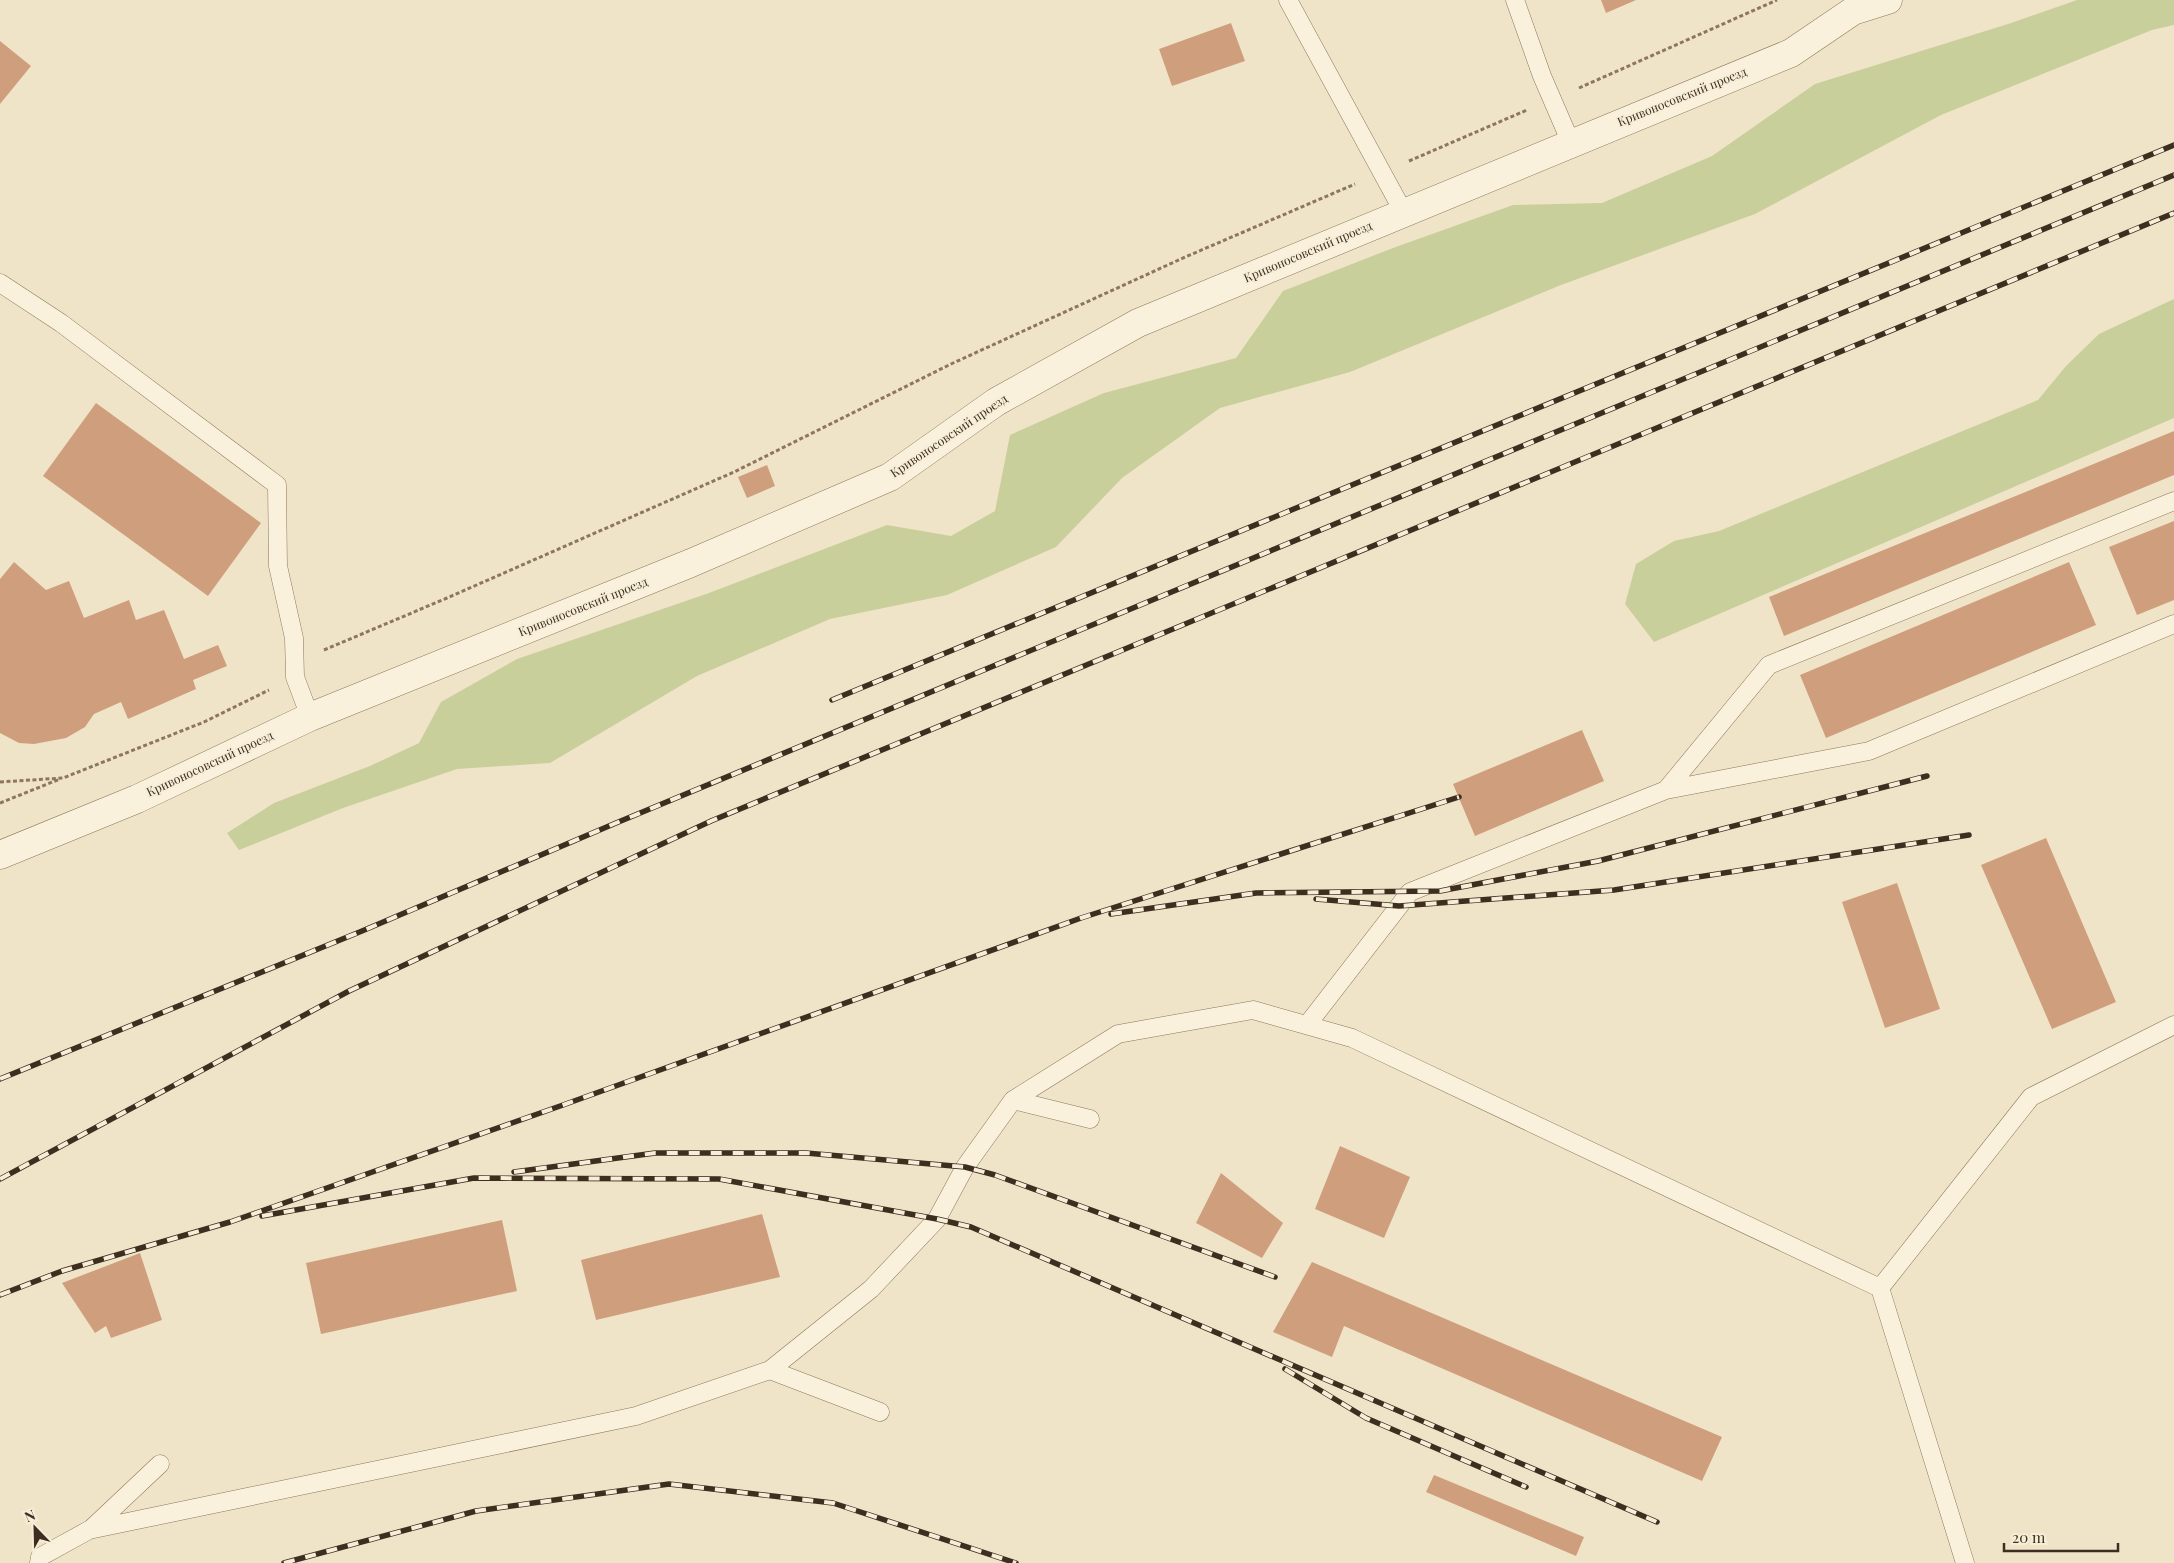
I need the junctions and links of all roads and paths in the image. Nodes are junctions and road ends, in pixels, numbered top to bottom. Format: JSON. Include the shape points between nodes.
{"nodes":[{"id":1,"x":1288,"y":0,"type":"edge"},
{"id":2,"x":1515,"y":0,"type":"edge"},
{"id":3,"x":1777,"y":0,"type":"edge"},
{"id":4,"x":1888,"y":0,"type":"edge"},
{"id":5,"x":1853,"y":6,"type":"edge"},
{"id":6,"x":1552,"y":100,"type":"junction"},
{"id":7,"x":1570,"y":143,"type":"junction"},
{"id":8,"x":1382,"y":172,"type":"junction"},
{"id":9,"x":1404,"y":212,"type":"junction"},
{"id":10,"x":0,"y":283,"type":"edge"},
{"id":11,"x":2174,"y":501,"type":"edge"},
{"id":12,"x":2174,"y":624,"type":"edge"},
{"id":13,"x":295,"y":677,"type":"junction"},
{"id":14,"x":310,"y":717,"type":"junction"},
{"id":15,"x":63,"y":778,"type":"junction"},
{"id":16,"x":0,"y":782,"type":"edge"},
{"id":17,"x":1666,"y":790,"type":"junction"},
{"id":18,"x":0,"y":803,"type":"edge"},
{"id":19,"x":0,"y":855,"type":"edge"},
{"id":20,"x":1307,"y":1025,"type":"junction"},
{"id":21,"x":2174,"y":1025,"type":"edge"},
{"id":22,"x":1013,"y":1100,"type":"junction"},
{"id":23,"x":1090,"y":1119,"type":"dead end"},
{"id":24,"x":1880,"y":1288,"type":"junction"},
{"id":25,"x":770,"y":1370,"type":"junction"},
{"id":26,"x":880,"y":1412,"type":"dead end"},
{"id":27,"x":160,"y":1464,"type":"dead end"},
{"id":28,"x":89,"y":1530,"type":"junction"},
{"id":29,"x":39,"y":1563,"type":"edge"},
{"id":30,"x":1965,"y":1563,"type":"edge"}],
"edges":[{"from":1,"to":8,"type":"lane"},
{"from":2,"to":6,"type":"lane"},
{"from":3,"to":6,"type":"path"},
{"from":4,"to":5,"type":"street","name":"Кривоносовский проезд"},
{"from":5,"to":7,"type":"street","name":"Кривоносовский проезд","via":[[1792,53]]},
{"from":6,"to":7,"type":"lane"},
{"from":6,"to":8,"type":"path"},
{"from":7,"to":9,"type":"street","name":"Кривоносовский проезд"},
{"from":8,"to":9,"type":"lane"},
{"from":8,"to":13,"type":"path","via":[[950,364],[734,472],[319,652]]},
{"from":9,"to":14,"type":"street","name":"Кривоносовский проезд","via":[[1138,323],[996,402],[890,477],[691,563]]},
{"from":10,"to":13,"type":"lane","via":[[61,324],[277,485],[278,566],[294,638]]},
{"from":11,"to":17,"type":"lane","via":[[1769,665]]},
{"from":12,"to":17,"type":"lane","via":[[1869,751]]},
{"from":13,"to":14,"type":"lane"},
{"from":13,"to":15,"type":"path","via":[[204,722]]},
{"from":14,"to":19,"type":"street","name":"Кривоносовский проезд","via":[[137,799]]},
{"from":15,"to":16,"type":"path"},
{"from":15,"to":18,"type":"path"},
{"from":17,"to":20,"type":"lane","via":[[1410,892]]},
{"from":20,"to":22,"type":"lane","via":[[1253,1010],[1118,1034]]},
{"from":20,"to":24,"type":"lane","via":[[1352,1038]]},
{"from":21,"to":24,"type":"lane","via":[[2031,1098]]},
{"from":22,"to":23,"type":"lane"},
{"from":22,"to":25,"type":"lane","via":[[965,1167],[937,1219],[871,1289]]},
{"from":24,"to":30,"type":"lane"},
{"from":25,"to":26,"type":"lane"},
{"from":25,"to":28,"type":"lane","via":[[636,1416]]},
{"from":27,"to":28,"type":"lane"},
{"from":28,"to":29,"type":"lane","via":[[40,1557]]}]}
